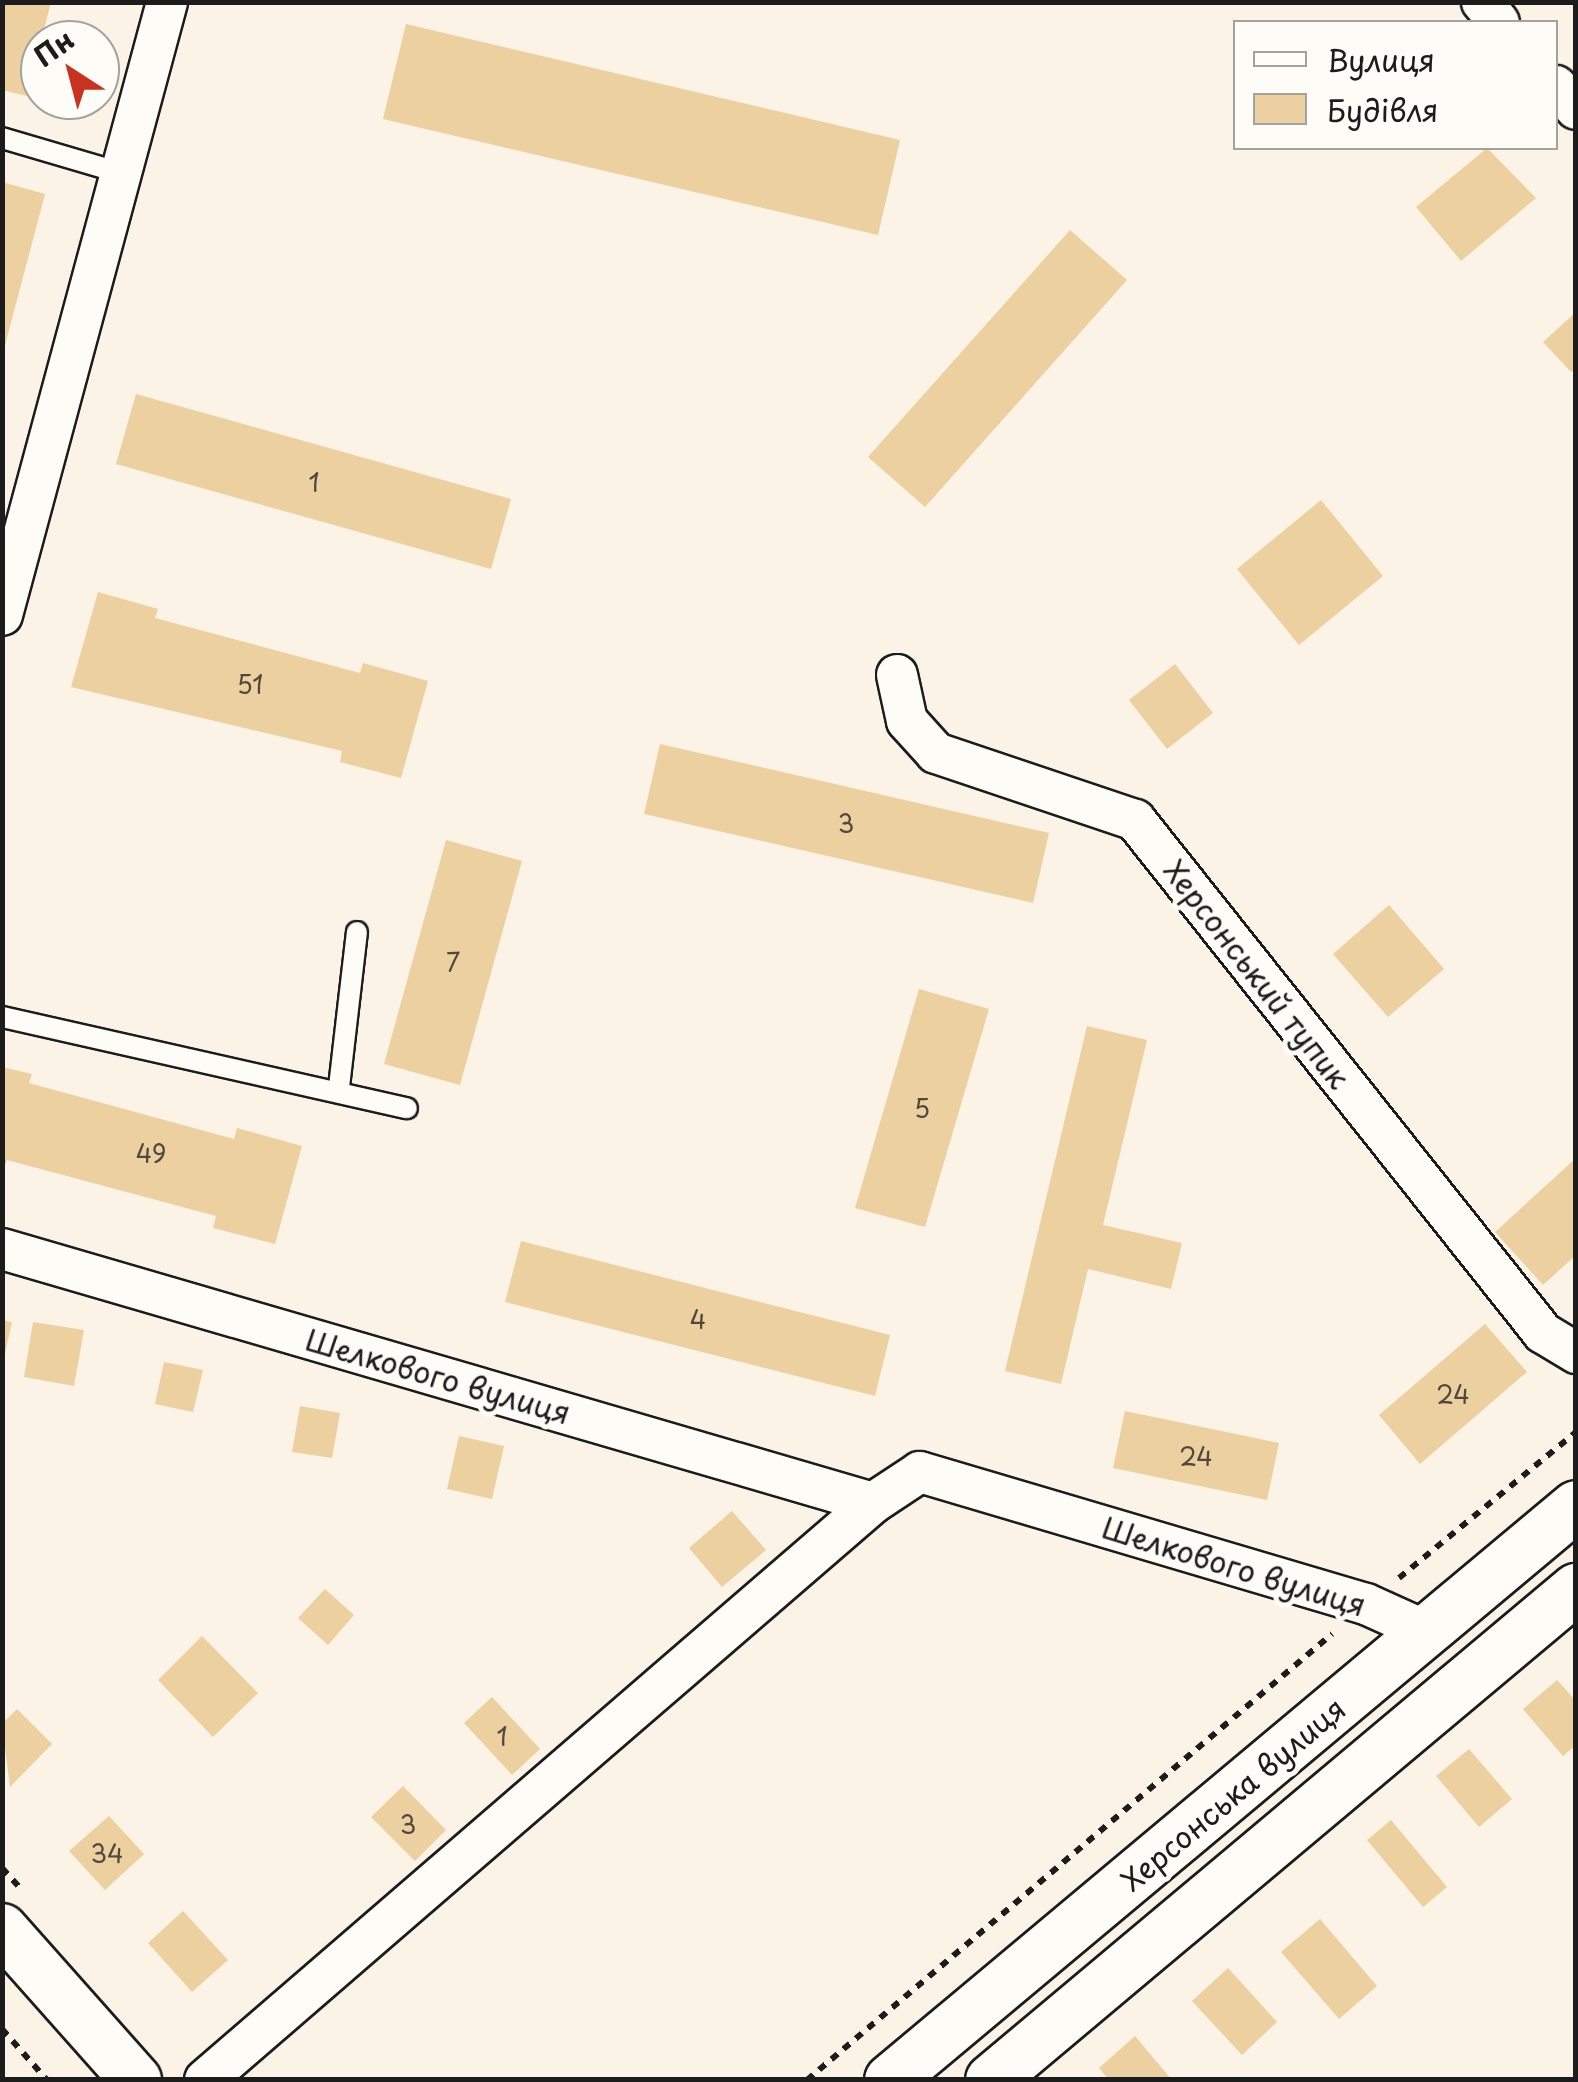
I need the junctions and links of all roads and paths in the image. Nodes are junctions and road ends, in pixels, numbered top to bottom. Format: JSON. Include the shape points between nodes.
{"nodes":[{"id":1,"x":166,"y":2,"type":"edge"},
{"id":2,"x":1558,"y":88,"type":"edge"},
{"id":3,"x":1576,"y":109,"type":"edge"},
{"id":4,"x":2,"y":138,"type":"edge"},
{"id":5,"x":121,"y":173,"type":"junction"},
{"id":6,"x":2,"y":615,"type":"edge"},
{"id":7,"x":897,"y":675,"type":"dead end"},
{"id":8,"x":356,"y":932,"type":"dead end"},
{"id":9,"x":2,"y":1017,"type":"edge"},
{"id":10,"x":339,"y":1087,"type":"junction"},
{"id":11,"x":408,"y":1108,"type":"dead end"},
{"id":12,"x":2,"y":1249,"type":"edge"},
{"id":13,"x":1576,"y":1353,"type":"edge"},
{"id":14,"x":1576,"y":1432,"type":"edge"},
{"id":15,"x":873,"y":1503,"type":"junction"},
{"id":16,"x":1576,"y":1506,"type":"edge"},
{"id":17,"x":1576,"y":1589,"type":"edge"},
{"id":18,"x":1366,"y":1604,"type":"junction"},
{"id":19,"x":1428,"y":1632,"type":"junction"},
{"id":20,"x":2,"y":1930,"type":"edge"},
{"id":21,"x":2,"y":2028,"type":"edge"},
{"id":22,"x":47,"y":2080,"type":"edge"},
{"id":23,"x":136,"y":2080,"type":"edge"},
{"id":24,"x":205,"y":2080,"type":"edge"},
{"id":25,"x":807,"y":2080,"type":"edge"},
{"id":26,"x":890,"y":2080,"type":"edge"},
{"id":27,"x":991,"y":2080,"type":"edge"}],
"edges":[{"from":1,"to":5,"type":"street"},
{"from":2,"to":3,"type":"street"},
{"from":4,"to":5,"type":"lane"},
{"from":5,"to":6,"type":"street"},
{"from":7,"to":13,"type":"street","name":"Херсонський тупик","via":[[907,721],[936,753],[1135,820],[1543,1333]]},
{"from":8,"to":10,"type":"lane"},
{"from":9,"to":10,"type":"lane"},
{"from":10,"to":11,"type":"lane"},
{"from":12,"to":15,"type":"street","name":"Шелкового вулиця"},
{"from":14,"to":18,"type":"path"},
{"from":15,"to":18,"type":"street","name":"Шелкового вулиця","via":[[920,1472]]},
{"from":15,"to":24,"type":"street","name":"Шелкового вулиця"},
{"from":16,"to":19,"type":"street","name":"Херсонська вулиця"},
{"from":17,"to":27,"type":"street"},
{"from":18,"to":19,"type":"street","name":"Шелкового вулиця"},
{"from":18,"to":25,"type":"path"},
{"from":19,"to":26,"type":"street","name":"Херсонська вулиця"},
{"from":20,"to":23,"type":"street"},
{"from":21,"to":22,"type":"path"}]}
